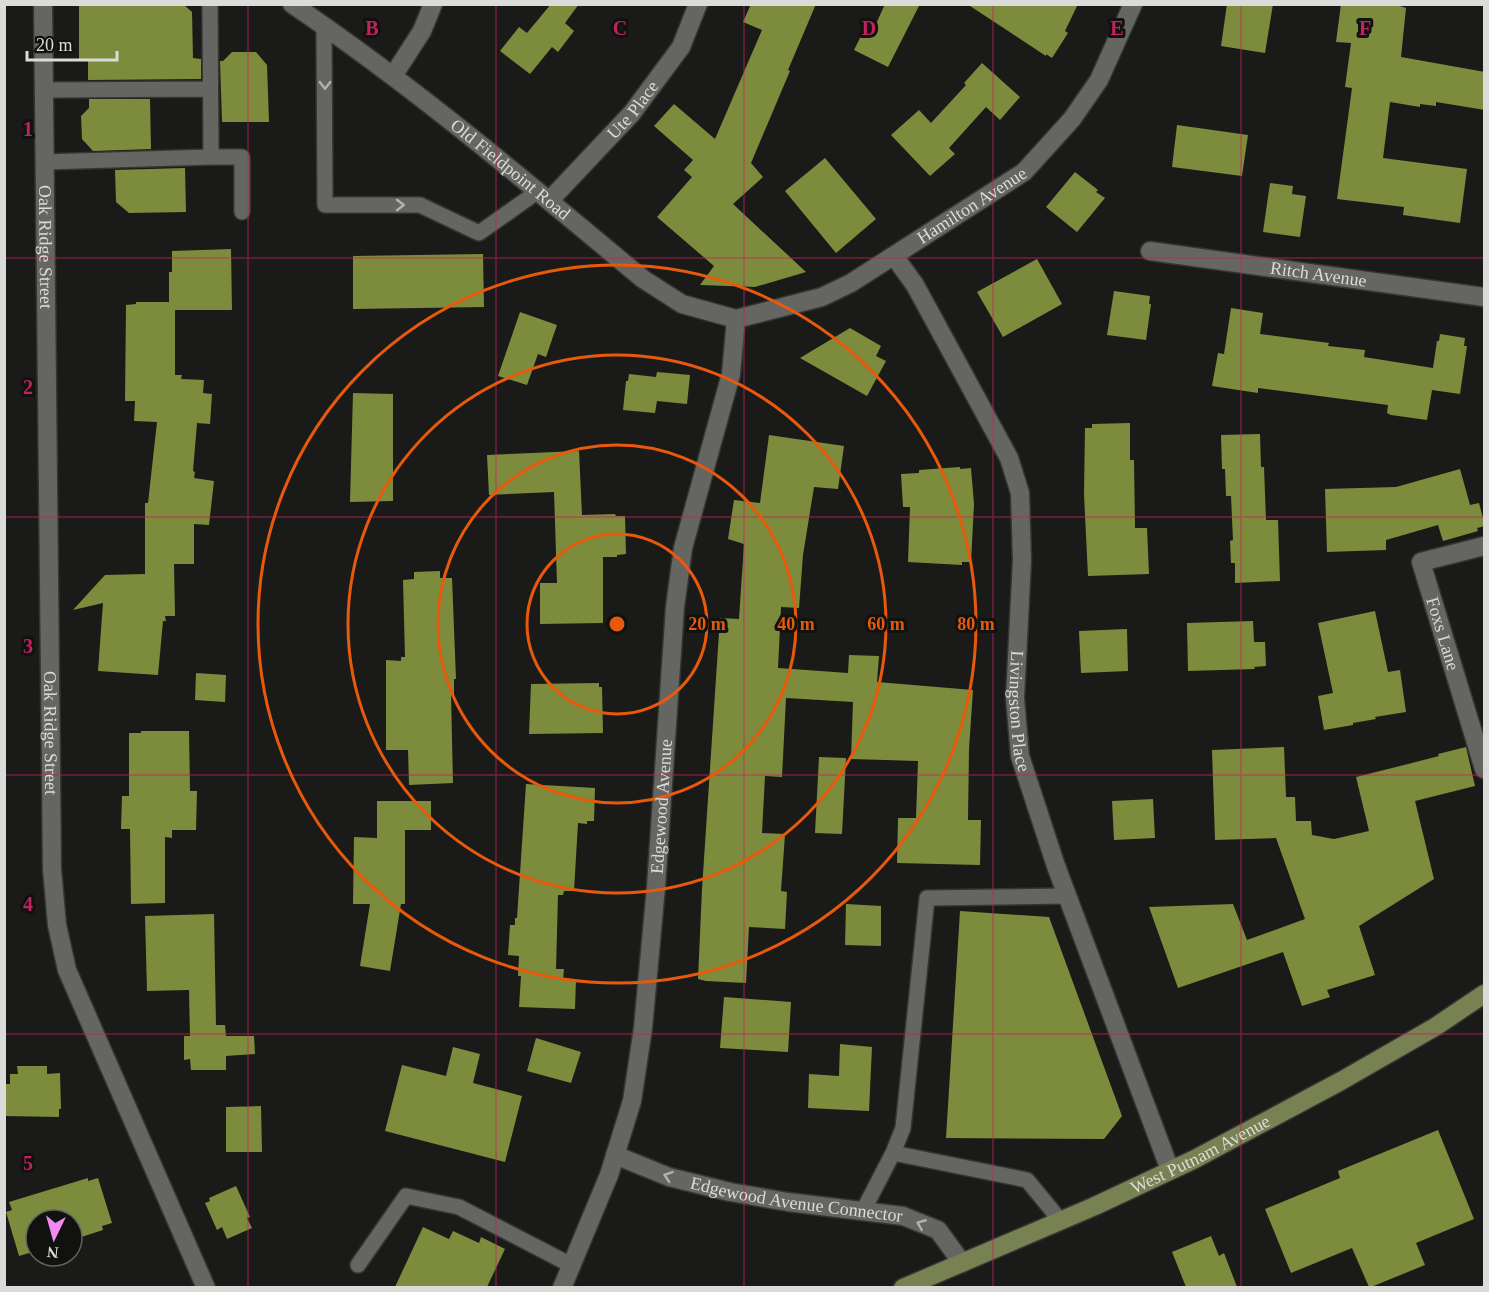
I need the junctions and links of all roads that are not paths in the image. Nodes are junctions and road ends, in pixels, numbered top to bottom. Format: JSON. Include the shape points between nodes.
{"nodes":[{"id":1,"x":43,"y":4,"type":"edge"},
{"id":2,"x":210,"y":4,"type":"edge"},
{"id":3,"x":292,"y":4,"type":"edge"},
{"id":4,"x":433,"y":4,"type":"edge"},
{"id":5,"x":698,"y":4,"type":"edge"},
{"id":6,"x":1133,"y":4,"type":"edge"},
{"id":7,"x":324,"y":26,"type":"junction"},
{"id":8,"x":393,"y":76,"type":"junction"},
{"id":9,"x":210,"y":89,"type":"junction"},
{"id":10,"x":44,"y":90,"type":"junction"},
{"id":11,"x":211,"y":157,"type":"junction"},
{"id":12,"x":44,"y":162,"type":"junction"},
{"id":13,"x":543,"y":196,"type":"junction"},
{"id":14,"x":242,"y":212,"type":"dead end"},
{"id":15,"x":1150,"y":251,"type":"dead end"},
{"id":16,"x":894,"y":256,"type":"junction"},
{"id":17,"x":1485,"y":297,"type":"edge"},
{"id":18,"x":736,"y":319,"type":"junction"},
{"id":19,"x":1485,"y":546,"type":"edge"},
{"id":20,"x":1485,"y":769,"type":"edge"},
{"id":21,"x":1067,"y":896,"type":"junction"},
{"id":22,"x":1485,"y":994,"type":"edge"},
{"id":23,"x":893,"y":1153,"type":"junction"},
{"id":24,"x":615,"y":1155,"type":"junction"},
{"id":25,"x":1170,"y":1170,"type":"junction"},
{"id":26,"x":863,"y":1211,"type":"junction"},
{"id":27,"x":1060,"y":1220,"type":"junction"},
{"id":28,"x":962,"y":1263,"type":"junction"},
{"id":29,"x":358,"y":1265,"type":"dead end"},
{"id":30,"x":571,"y":1265,"type":"junction"},
{"id":31,"x":206,"y":1287,"type":"edge"},
{"id":32,"x":562,"y":1287,"type":"edge"},
{"id":33,"x":903,"y":1287,"type":"edge"}],
"edges":[{"from":1,"to":10,"type":"street","name":"Oak Ridge Street"},
{"from":2,"to":9,"type":"lane"},
{"from":3,"to":7,"type":"street","name":"Old Fieldpoint Road"},
{"from":4,"to":8,"type":"street","via":[[422,30]]},
{"from":5,"to":13,"type":"street","name":"Ute Place","via":[[681,47],[632,113]]},
{"from":6,"to":16,"type":"street","name":"Hamilton Avenue","via":[[1099,80],[1072,119],[1024,172]]},
{"from":7,"to":8,"type":"street","name":"Old Fieldpoint Road"},
{"from":7,"to":13,"type":"lane","one_way":true,"via":[[325,205],[420,205],[479,234]]},
{"from":8,"to":13,"type":"street","name":"Old Fieldpoint Road"},
{"from":9,"to":10,"type":"lane"},
{"from":9,"to":11,"type":"lane"},
{"from":10,"to":12,"type":"street","name":"Oak Ridge Street"},
{"from":11,"to":12,"type":"lane"},
{"from":11,"to":14,"type":"lane","via":[[242,157]]},
{"from":12,"to":31,"type":"street","name":"Oak Ridge Street","via":[[52,869],[57,925],[67,970]]},
{"from":13,"to":18,"type":"street","name":"Old Fieldpoint Road","via":[[643,279],[682,304]]},
{"from":15,"to":17,"type":"street","name":"Ritch Avenue"},
{"from":16,"to":18,"type":"street","name":"Hamilton Avenue","via":[[822,297]]},
{"from":16,"to":21,"type":"street","name":"Livingston Place","via":[[915,285],[1009,458],[1020,493],[1022,560],[1015,698],[1020,756]]},
{"from":18,"to":24,"type":"street","name":"Edgewood Avenue","via":[[731,374],[682,548],[643,1028],[632,1101]]},
{"from":19,"to":20,"type":"street","name":"Foxs Lane","via":[[1421,562]]},
{"from":21,"to":23,"type":"lane","via":[[927,898],[903,1128]]},
{"from":21,"to":25,"type":"street","name":"Livingston Place"},
{"from":22,"to":25,"type":"main road","name":"West Putnam Avenue","via":[[1296,1106]]},
{"from":23,"to":26,"type":"lane"},
{"from":23,"to":27,"type":"lane","via":[[1027,1180]]},
{"from":26,"to":24,"type":"street","name":"Edgewood Avenue Connector","one_way":true,"via":[[730,1192],[669,1177]]},
{"from":24,"to":30,"type":"street","name":"Edgewood Avenue"},
{"from":25,"to":27,"type":"main road","name":"West Putnam Avenue"},
{"from":28,"to":26,"type":"street","name":"Edgewood Avenue Connector","one_way":true,"via":[[938,1230],[903,1216]]},
{"from":27,"to":28,"type":"main road","name":"West Putnam Avenue"},
{"from":28,"to":33,"type":"main road","name":"West Putnam Avenue"},
{"from":29,"to":30,"type":"lane","via":[[406,1196],[459,1207]]},
{"from":30,"to":32,"type":"street","name":"Edgewood Avenue"}]}
